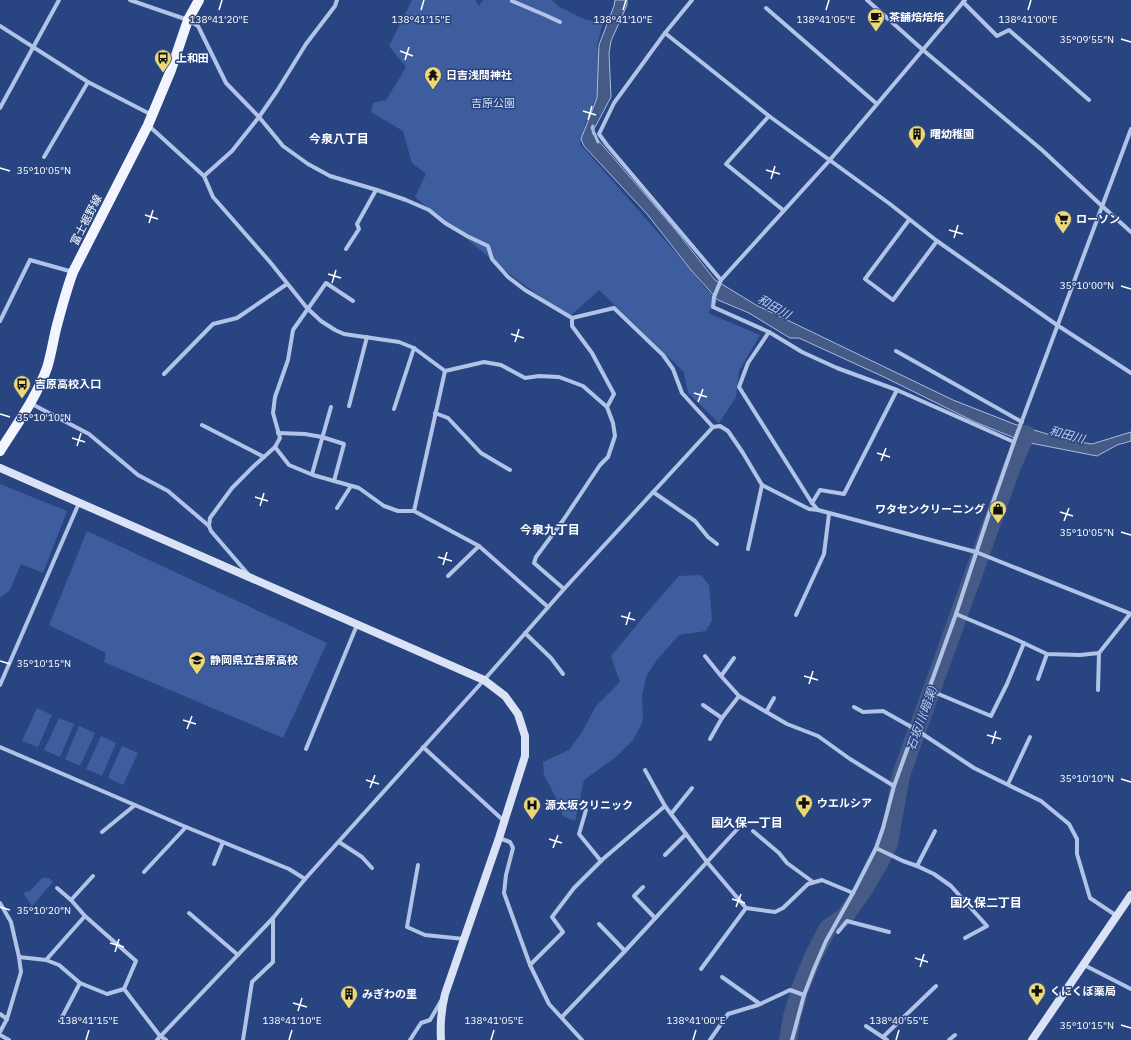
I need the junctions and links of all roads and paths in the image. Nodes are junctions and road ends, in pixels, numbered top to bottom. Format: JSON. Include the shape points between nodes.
{"nodes":[{"id":1,"x":59,"y":0,"type":"edge"},
{"id":2,"x":130,"y":0,"type":"edge"},
{"id":3,"x":199,"y":0,"type":"edge"},
{"id":4,"x":337,"y":0,"type":"edge"},
{"id":5,"x":513,"y":0,"type":"edge"},
{"id":6,"x":692,"y":0,"type":"edge"},
{"id":7,"x":867,"y":0,"type":"edge"},
{"id":8,"x":964,"y":1,"type":"edge"},
{"id":9,"x":766,"y":8,"type":"dead end"},
{"id":10,"x":188,"y":20,"type":"junction"},
{"id":11,"x":560,"y":22,"type":"dead end"},
{"id":12,"x":0,"y":27,"type":"edge"},
{"id":13,"x":665,"y":33,"type":"junction"},
{"id":14,"x":33,"y":46,"type":"junction"},
{"id":15,"x":923,"y":50,"type":"junction"},
{"id":16,"x":88,"y":82,"type":"junction"},
{"id":17,"x":1089,"y":100,"type":"dead end"},
{"id":18,"x":877,"y":104,"type":"junction"},
{"id":19,"x":0,"y":108,"type":"edge"},
{"id":20,"x":152,"y":115,"type":"junction"},
{"id":21,"x":769,"y":116,"type":"junction"},
{"id":22,"x":258,"y":117,"type":"junction"},
{"id":23,"x":148,"y":125,"type":"junction"},
{"id":24,"x":1131,"y":129,"type":"edge"},
{"id":25,"x":44,"y":157,"type":"dead end"},
{"id":26,"x":829,"y":161,"type":"junction"},
{"id":27,"x":204,"y":176,"type":"junction"},
{"id":28,"x":376,"y":190,"type":"junction"},
{"id":29,"x":1102,"y":206,"type":"junction"},
{"id":30,"x":783,"y":210,"type":"junction"},
{"id":31,"x":909,"y":220,"type":"junction"},
{"id":32,"x":1131,"y":232,"type":"edge"},
{"id":33,"x":936,"y":241,"type":"junction"},
{"id":34,"x":346,"y":249,"type":"dead end"},
{"id":35,"x":73,"y":272,"type":"junction"},
{"id":36,"x":720,"y":280,"type":"junction"},
{"id":37,"x":287,"y":284,"type":"junction"},
{"id":38,"x":354,"y":302,"type":"dead end"},
{"id":39,"x":307,"y":308,"type":"junction"},
{"id":40,"x":572,"y":318,"type":"junction"},
{"id":41,"x":0,"y":321,"type":"edge"},
{"id":42,"x":1057,"y":325,"type":"junction"},
{"id":43,"x":769,"y":332,"type":"junction"},
{"id":44,"x":367,"y":337,"type":"junction"},
{"id":45,"x":414,"y":348,"type":"junction"},
{"id":46,"x":896,"y":351,"type":"dead end"},
{"id":47,"x":445,"y":371,"type":"junction"},
{"id":48,"x":1131,"y":373,"type":"edge"},
{"id":49,"x":164,"y":374,"type":"dead end"},
{"id":50,"x":897,"y":390,"type":"junction"},
{"id":51,"x":30,"y":403,"type":"junction"},
{"id":52,"x":349,"y":406,"type":"dead end"},
{"id":53,"x":331,"y":407,"type":"dead end"},
{"id":54,"x":607,"y":408,"type":"junction"},
{"id":55,"x":394,"y":409,"type":"dead end"},
{"id":56,"x":435,"y":413,"type":"junction"},
{"id":57,"x":1022,"y":422,"type":"junction"},
{"id":58,"x":202,"y":425,"type":"dead end"},
{"id":59,"x":713,"y":427,"type":"junction"},
{"id":60,"x":278,"y":433,"type":"junction"},
{"id":61,"x":322,"y":437,"type":"junction"},
{"id":62,"x":1014,"y":442,"type":"junction"},
{"id":63,"x":275,"y":447,"type":"junction"},
{"id":64,"x":0,"y":451,"type":"edge"},
{"id":65,"x":264,"y":457,"type":"junction"},
{"id":66,"x":0,"y":468,"type":"edge"},
{"id":67,"x":510,"y":470,"type":"dead end"},
{"id":68,"x":312,"y":474,"type":"junction"},
{"id":69,"x":334,"y":481,"type":"junction"},
{"id":70,"x":762,"y":485,"type":"junction"},
{"id":71,"x":351,"y":486,"type":"junction"},
{"id":72,"x":653,"y":492,"type":"junction"},
{"id":73,"x":79,"y":503,"type":"junction"},
{"id":74,"x":812,"y":503,"type":"junction"},
{"id":75,"x":337,"y":508,"type":"dead end"},
{"id":76,"x":818,"y":510,"type":"junction"},
{"id":77,"x":414,"y":511,"type":"junction"},
{"id":78,"x":829,"y":514,"type":"junction"},
{"id":79,"x":209,"y":526,"type":"junction"},
{"id":80,"x":717,"y":544,"type":"dead end"},
{"id":81,"x":479,"y":546,"type":"junction"},
{"id":82,"x":748,"y":549,"type":"dead end"},
{"id":83,"x":977,"y":552,"type":"junction"},
{"id":84,"x":448,"y":576,"type":"dead end"},
{"id":85,"x":251,"y":578,"type":"junction"},
{"id":86,"x":564,"y":589,"type":"junction"},
{"id":87,"x":548,"y":607,"type":"junction"},
{"id":88,"x":956,"y":614,"type":"junction"},
{"id":89,"x":1131,"y":614,"type":"edge"},
{"id":90,"x":796,"y":615,"type":"dead end"},
{"id":91,"x":357,"y":625,"type":"junction"},
{"id":92,"x":525,"y":633,"type":"junction"},
{"id":93,"x":1024,"y":643,"type":"junction"},
{"id":94,"x":1099,"y":653,"type":"junction"},
{"id":95,"x":1047,"y":654,"type":"junction"},
{"id":96,"x":705,"y":656,"type":"dead end"},
{"id":97,"x":734,"y":658,"type":"dead end"},
{"id":98,"x":563,"y":674,"type":"dead end"},
{"id":99,"x":721,"y":676,"type":"junction"},
{"id":100,"x":1038,"y":678,"type":"dead end"},
{"id":101,"x":484,"y":680,"type":"junction"},
{"id":102,"x":0,"y":685,"type":"edge"},
{"id":103,"x":929,"y":690,"type":"junction"},
{"id":104,"x":1098,"y":690,"type":"dead end"},
{"id":105,"x":739,"y":696,"type":"junction"},
{"id":106,"x":774,"y":698,"type":"dead end"},
{"id":107,"x":703,"y":705,"type":"dead end"},
{"id":108,"x":854,"y":706,"type":"dead end"},
{"id":109,"x":766,"y":712,"type":"junction"},
{"id":110,"x":722,"y":718,"type":"junction"},
{"id":111,"x":915,"y":729,"type":"junction"},
{"id":112,"x":1030,"y":737,"type":"dead end"},
{"id":113,"x":710,"y":740,"type":"dead end"},
{"id":114,"x":0,"y":747,"type":"edge"},
{"id":115,"x":423,"y":747,"type":"junction"},
{"id":116,"x":306,"y":749,"type":"dead end"},
{"id":117,"x":645,"y":770,"type":"dead end"},
{"id":118,"x":1008,"y":784,"type":"junction"},
{"id":119,"x":894,"y":786,"type":"junction"},
{"id":120,"x":692,"y":788,"type":"dead end"},
{"id":121,"x":135,"y":805,"type":"junction"},
{"id":122,"x":665,"y":806,"type":"junction"},
{"id":123,"x":586,"y":810,"type":"dead end"},
{"id":124,"x":671,"y":814,"type":"junction"},
{"id":125,"x":504,"y":821,"type":"junction"},
{"id":126,"x":742,"y":824,"type":"dead end"},
{"id":127,"x":186,"y":827,"type":"junction"},
{"id":128,"x":753,"y":831,"type":"dead end"},
{"id":129,"x":935,"y":831,"type":"dead end"},
{"id":130,"x":102,"y":832,"type":"dead end"},
{"id":131,"x":686,"y":834,"type":"junction"},
{"id":132,"x":499,"y":838,"type":"junction"},
{"id":133,"x":223,"y":842,"type":"junction"},
{"id":134,"x":338,"y":842,"type":"junction"},
{"id":135,"x":876,"y":848,"type":"junction"},
{"id":136,"x":666,"y":854,"type":"dead end"},
{"id":137,"x":601,"y":861,"type":"junction"},
{"id":138,"x":707,"y":862,"type":"junction"},
{"id":139,"x":214,"y":864,"type":"dead end"},
{"id":140,"x":418,"y":865,"type":"dead end"},
{"id":141,"x":918,"y":866,"type":"junction"},
{"id":142,"x":372,"y":868,"type":"dead end"},
{"id":143,"x":144,"y":872,"type":"dead end"},
{"id":144,"x":93,"y":876,"type":"dead end"},
{"id":145,"x":305,"y":879,"type":"junction"},
{"id":146,"x":813,"y":882,"type":"junction"},
{"id":147,"x":643,"y":887,"type":"dead end"},
{"id":148,"x":56,"y":888,"type":"dead end"},
{"id":149,"x":853,"y":893,"type":"junction"},
{"id":150,"x":1131,"y":895,"type":"edge"},
{"id":151,"x":71,"y":900,"type":"junction"},
{"id":152,"x":0,"y":903,"type":"edge"},
{"id":153,"x":746,"y":908,"type":"junction"},
{"id":154,"x":189,"y":913,"type":"dead end"},
{"id":155,"x":85,"y":916,"type":"junction"},
{"id":156,"x":1117,"y":916,"type":"junction"},
{"id":157,"x":273,"y":918,"type":"junction"},
{"id":158,"x":655,"y":918,"type":"junction"},
{"id":159,"x":599,"y":924,"type":"dead end"},
{"id":160,"x":838,"y":932,"type":"dead end"},
{"id":161,"x":889,"y":932,"type":"dead end"},
{"id":162,"x":965,"y":938,"type":"dead end"},
{"id":163,"x":464,"y":939,"type":"junction"},
{"id":164,"x":625,"y":951,"type":"junction"},
{"id":165,"x":238,"y":955,"type":"junction"},
{"id":166,"x":19,"y":956,"type":"junction"},
{"id":167,"x":46,"y":960,"type":"junction"},
{"id":168,"x":530,"y":965,"type":"junction"},
{"id":169,"x":1084,"y":965,"type":"junction"},
{"id":170,"x":701,"y":969,"type":"dead end"},
{"id":171,"x":722,"y":977,"type":"dead end"},
{"id":172,"x":80,"y":983,"type":"junction"},
{"id":173,"x":936,"y":986,"type":"dead end"},
{"id":174,"x":124,"y":989,"type":"junction"},
{"id":175,"x":1131,"y":989,"type":"edge"},
{"id":176,"x":445,"y":994,"type":"junction"},
{"id":177,"x":804,"y":995,"type":"junction"},
{"id":178,"x":760,"y":1004,"type":"junction"},
{"id":179,"x":0,"y":1014,"type":"edge"},
{"id":180,"x":562,"y":1017,"type":"junction"},
{"id":181,"x":7,"y":1018,"type":"junction"},
{"id":182,"x":60,"y":1021,"type":"dead end"},
{"id":183,"x":866,"y":1026,"type":"dead end"},
{"id":184,"x":0,"y":1033,"type":"edge"},
{"id":185,"x":955,"y":1035,"type":"dead end"},
{"id":186,"x":160,"y":1036,"type":"junction"},
{"id":187,"x":885,"y":1038,"type":"edge"},
{"id":188,"x":9,"y":1040,"type":"edge"},
{"id":189,"x":157,"y":1040,"type":"edge"},
{"id":190,"x":166,"y":1040,"type":"edge"},
{"id":191,"x":243,"y":1040,"type":"edge"},
{"id":192,"x":410,"y":1040,"type":"edge"},
{"id":193,"x":441,"y":1040,"type":"edge"},
{"id":194,"x":582,"y":1040,"type":"edge"},
{"id":195,"x":710,"y":1040,"type":"edge"},
{"id":196,"x":792,"y":1040,"type":"edge"},
{"id":197,"x":949,"y":1040,"type":"edge"},
{"id":198,"x":1032,"y":1040,"type":"edge"}],
"edges":[{"from":1,"to":14,"type":"street"},
{"from":2,"to":10,"type":"street"},
{"from":3,"to":10,"type":"main road","name":"富士裾野線"},
{"from":4,"to":22,"type":"street"},
{"from":5,"to":11,"type":"street"},
{"from":6,"to":13,"type":"street"},
{"from":7,"to":15,"type":"street"},
{"from":8,"to":15,"type":"street"},
{"from":8,"to":17,"type":"street","via":[[997,36],[1009,30]]},
{"from":9,"to":18,"type":"street"},
{"from":10,"to":20,"type":"main road","name":"富士裾野線"},
{"from":10,"to":22,"type":"street","via":[[198,26],[226,83]]},
{"from":12,"to":14,"type":"street"},
{"from":13,"to":21,"type":"street"},
{"from":13,"to":36,"type":"street","via":[[614,103],[599,134]]},
{"from":14,"to":16,"type":"street"},
{"from":14,"to":19,"type":"street"},
{"from":15,"to":18,"type":"street"},
{"from":15,"to":29,"type":"street","via":[[1042,150]]},
{"from":16,"to":20,"type":"street"},
{"from":16,"to":25,"type":"street"},
{"from":18,"to":26,"type":"street"},
{"from":20,"to":23,"type":"main road","name":"富士裾野線"},
{"from":21,"to":26,"type":"street"},
{"from":21,"to":30,"type":"street","via":[[726,164]]},
{"from":22,"to":27,"type":"street","via":[[232,151]]},
{"from":22,"to":28,"type":"street","via":[[283,146],[308,164],[330,176]]},
{"from":23,"to":27,"type":"street"},
{"from":23,"to":35,"type":"main road","name":"富士裾野線"},
{"from":24,"to":29,"type":"street"},
{"from":26,"to":30,"type":"street"},
{"from":26,"to":31,"type":"street"},
{"from":27,"to":37,"type":"street","via":[[213,197]]},
{"from":28,"to":34,"type":"street","via":[[357,224],[359,229]]},
{"from":28,"to":40,"type":"street","via":[[428,210],[445,223],[488,246],[492,260],[508,277]]},
{"from":29,"to":32,"type":"street"},
{"from":29,"to":42,"type":"street"},
{"from":30,"to":36,"type":"street"},
{"from":31,"to":33,"type":"street"},
{"from":31,"to":33,"type":"street","via":[[866,279],[893,300]]},
{"from":33,"to":42,"type":"street"},
{"from":35,"to":41,"type":"street","via":[[30,260]]},
{"from":35,"to":51,"type":"main road","name":"富士裾野線","via":[[47,368]]},
{"from":36,"to":43,"type":"street","via":[[713,307]]},
{"from":37,"to":39,"type":"street"},
{"from":37,"to":49,"type":"street","via":[[237,318],[213,324]]},
{"from":38,"to":39,"type":"street","via":[[326,283]]},
{"from":39,"to":44,"type":"street","via":[[335,330]]},
{"from":39,"to":60,"type":"street","via":[[293,330],[288,360],[275,397],[272,413]]},
{"from":40,"to":54,"type":"street","via":[[572,326],[592,353],[614,394]]},
{"from":40,"to":59,"type":"street","via":[[614,308],[663,354],[673,369],[682,392]]},
{"from":42,"to":48,"type":"street"},
{"from":42,"to":57,"type":"street"},
{"from":43,"to":50,"type":"street","via":[[802,352],[837,368]]},
{"from":43,"to":74,"type":"street","via":[[748,362],[740,387]]},
{"from":44,"to":45,"type":"street","via":[[399,342]]},
{"from":44,"to":52,"type":"street"},
{"from":45,"to":47,"type":"street"},
{"from":45,"to":55,"type":"street"},
{"from":46,"to":57,"type":"street"},
{"from":47,"to":54,"type":"street","via":[[484,362],[501,365],[525,378],[559,377],[583,386]]},
{"from":47,"to":56,"type":"street"},
{"from":50,"to":62,"type":"street"},
{"from":50,"to":74,"type":"street","via":[[844,494],[820,490]]},
{"from":51,"to":64,"type":"main road","name":"富士裾野線"},
{"from":51,"to":79,"type":"street","via":[[89,434],[138,475],[168,491]]},
{"from":53,"to":61,"type":"street"},
{"from":54,"to":86,"type":"street","via":[[615,436],[608,457],[534,563]]},
{"from":56,"to":67,"type":"street","via":[[448,418],[481,453]]},
{"from":56,"to":77,"type":"street"},
{"from":57,"to":62,"type":"street"},
{"from":58,"to":65,"type":"street"},
{"from":59,"to":70,"type":"street","via":[[720,426],[728,432]]},
{"from":59,"to":72,"type":"street"},
{"from":60,"to":61,"type":"street"},
{"from":60,"to":63,"type":"street","via":[[280,438]]},
{"from":61,"to":68,"type":"street"},
{"from":61,"to":69,"type":"street","via":[[344,444]]},
{"from":62,"to":83,"type":"street"},
{"from":63,"to":65,"type":"street"},
{"from":63,"to":68,"type":"street","via":[[289,464]]},
{"from":65,"to":79,"type":"street","via":[[232,488],[210,518]]},
{"from":66,"to":73,"type":"street"},
{"from":68,"to":69,"type":"street"},
{"from":69,"to":71,"type":"street"},
{"from":70,"to":76,"type":"street","via":[[809,510]]},
{"from":70,"to":82,"type":"street"},
{"from":71,"to":75,"type":"street"},
{"from":71,"to":77,"type":"street","via":[[359,488],[384,506],[398,511]]},
{"from":72,"to":80,"type":"street","via":[[695,522]]},
{"from":72,"to":86,"type":"street"},
{"from":73,"to":85,"type":"street"},
{"from":73,"to":102,"type":"street"},
{"from":74,"to":76,"type":"street"},
{"from":76,"to":78,"type":"street"},
{"from":77,"to":81,"type":"street"},
{"from":78,"to":83,"type":"street"},
{"from":78,"to":90,"type":"street","via":[[824,554]]},
{"from":79,"to":85,"type":"street"},
{"from":81,"to":84,"type":"street"},
{"from":81,"to":87,"type":"street"},
{"from":83,"to":88,"type":"street"},
{"from":83,"to":89,"type":"street"},
{"from":85,"to":91,"type":"street"},
{"from":86,"to":87,"type":"street"},
{"from":87,"to":92,"type":"street"},
{"from":88,"to":93,"type":"street"},
{"from":88,"to":103,"type":"street"},
{"from":89,"to":94,"type":"street"},
{"from":91,"to":101,"type":"street"},
{"from":91,"to":116,"type":"street"},
{"from":92,"to":98,"type":"street","via":[[552,658]]},
{"from":92,"to":101,"type":"street"},
{"from":93,"to":95,"type":"street"},
{"from":93,"to":103,"type":"street","via":[[991,716]]},
{"from":94,"to":95,"type":"street"},
{"from":94,"to":104,"type":"street"},
{"from":95,"to":100,"type":"street"},
{"from":96,"to":99,"type":"street"},
{"from":97,"to":99,"type":"street"},
{"from":99,"to":105,"type":"street"},
{"from":101,"to":115,"type":"street"},
{"from":101,"to":125,"type":"street","via":[[505,696],[518,714],[525,736],[525,756]]},
{"from":103,"to":111,"type":"street"},
{"from":105,"to":109,"type":"street"},
{"from":105,"to":110,"type":"street"},
{"from":106,"to":109,"type":"street"},
{"from":107,"to":110,"type":"street"},
{"from":108,"to":111,"type":"street","via":[[864,712],[884,711]]},
{"from":109,"to":119,"type":"street","via":[[787,724],[818,736]]},
{"from":110,"to":113,"type":"street"},
{"from":111,"to":118,"type":"street","via":[[974,768]]},
{"from":111,"to":119,"type":"street"},
{"from":112,"to":118,"type":"street"},
{"from":114,"to":121,"type":"street"},
{"from":115,"to":125,"type":"street"},
{"from":115,"to":134,"type":"street"},
{"from":117,"to":122,"type":"street"},
{"from":118,"to":156,"type":"street","via":[[1041,801],[1069,824],[1077,839],[1078,854],[1090,898]]},
{"from":119,"to":135,"type":"street"},
{"from":120,"to":124,"type":"street"},
{"from":121,"to":127,"type":"street"},
{"from":121,"to":130,"type":"street"},
{"from":122,"to":124,"type":"street"},
{"from":122,"to":137,"type":"street"},
{"from":123,"to":137,"type":"street","via":[[580,834]]},
{"from":124,"to":131,"type":"street"},
{"from":125,"to":132,"type":"street"},
{"from":126,"to":138,"type":"street"},
{"from":127,"to":133,"type":"street"},
{"from":127,"to":143,"type":"street"},
{"from":128,"to":146,"type":"street","via":[[787,863]]},
{"from":129,"to":141,"type":"street"},
{"from":131,"to":136,"type":"street"},
{"from":131,"to":138,"type":"street"},
{"from":132,"to":163,"type":"street"},
{"from":132,"to":168,"type":"street","via":[[510,842],[513,848],[504,893]]},
{"from":133,"to":139,"type":"street"},
{"from":133,"to":145,"type":"street","via":[[289,869]]},
{"from":134,"to":142,"type":"street","via":[[362,857]]},
{"from":134,"to":145,"type":"street"},
{"from":135,"to":141,"type":"street"},
{"from":135,"to":149,"type":"street"},
{"from":137,"to":168,"type":"street","via":[[574,888],[552,917],[563,932]]},
{"from":138,"to":153,"type":"street"},
{"from":138,"to":158,"type":"street"},
{"from":140,"to":163,"type":"street","via":[[407,927],[425,935]]},
{"from":141,"to":162,"type":"street","via":[[951,886],[987,926]]},
{"from":144,"to":151,"type":"street"},
{"from":145,"to":157,"type":"street"},
{"from":146,"to":149,"type":"street","via":[[822,880]]},
{"from":146,"to":153,"type":"street","via":[[775,912]]},
{"from":147,"to":158,"type":"street","via":[[634,896]]},
{"from":148,"to":151,"type":"street"},
{"from":149,"to":177,"type":"street","via":[[826,941]]},
{"from":150,"to":156,"type":"street"},
{"from":151,"to":155,"type":"street"},
{"from":152,"to":166,"type":"street","via":[[11,922]]},
{"from":153,"to":170,"type":"street"},
{"from":154,"to":165,"type":"street"},
{"from":155,"to":167,"type":"street"},
{"from":155,"to":174,"type":"street","via":[[136,961]]},
{"from":156,"to":169,"type":"street"},
{"from":157,"to":165,"type":"street"},
{"from":157,"to":191,"type":"street","via":[[273,962],[252,982]]},
{"from":158,"to":164,"type":"street"},
{"from":159,"to":164,"type":"street"},
{"from":160,"to":161,"type":"street","via":[[847,921]]},
{"from":163,"to":176,"type":"street"},
{"from":164,"to":180,"type":"street"},
{"from":165,"to":186,"type":"street"},
{"from":166,"to":167,"type":"street"},
{"from":166,"to":181,"type":"street","via":[[20,972]]},
{"from":167,"to":172,"type":"street","via":[[59,965]]},
{"from":168,"to":180,"type":"street","via":[[549,1004]]},
{"from":169,"to":175,"type":"street"},
{"from":169,"to":198,"type":"street"},
{"from":171,"to":178,"type":"street"},
{"from":172,"to":174,"type":"street","via":[[107,994]]},
{"from":172,"to":182,"type":"street"},
{"from":173,"to":187,"type":"street"},
{"from":174,"to":186,"type":"street"},
{"from":176,"to":192,"type":"street","via":[[430,1020],[421,1023]]},
{"from":176,"to":193,"type":"street","via":[[440,1028]]},
{"from":177,"to":178,"type":"street","via":[[790,990]]},
{"from":177,"to":196,"type":"street"},
{"from":178,"to":195,"type":"street","via":[[728,1014]]},
{"from":179,"to":181,"type":"street"},
{"from":180,"to":194,"type":"street"},
{"from":181,"to":184,"type":"street"},
{"from":183,"to":187,"type":"street"},
{"from":184,"to":188,"type":"street"},
{"from":185,"to":197,"type":"street"},
{"from":186,"to":189,"type":"street"},
{"from":186,"to":190,"type":"street"}]}
